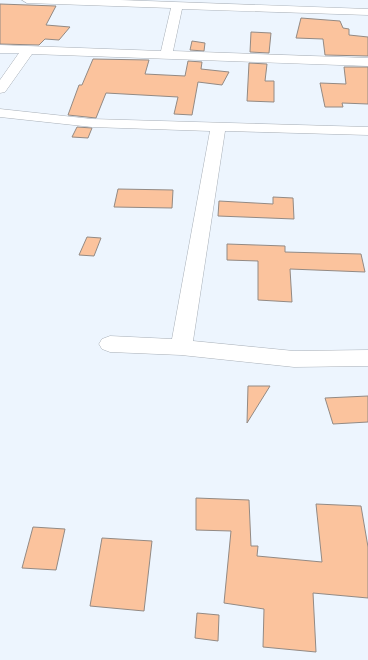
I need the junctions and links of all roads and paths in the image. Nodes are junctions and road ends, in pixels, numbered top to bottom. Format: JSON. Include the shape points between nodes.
{"nodes":[{"id":1,"x":27,"y":0,"type":"edge"},
{"id":2,"x":177,"y":6,"type":"junction"},
{"id":3,"x":368,"y":12,"type":"edge"},
{"id":4,"x":0,"y":49,"type":"edge"},
{"id":5,"x":28,"y":50,"type":"junction"},
{"id":6,"x":166,"y":56,"type":"junction"},
{"id":7,"x":368,"y":62,"type":"edge"},
{"id":8,"x":0,"y":89,"type":"edge"},
{"id":9,"x":0,"y":113,"type":"edge"},
{"id":10,"x":218,"y":127,"type":"junction"},
{"id":11,"x":368,"y":131,"type":"edge"},
{"id":12,"x":110,"y":344,"type":"dead end"},
{"id":13,"x":181,"y":347,"type":"junction"},
{"id":14,"x":368,"y":358,"type":"edge"}],
"edges":[{"from":1,"to":2,"type":"street"},
{"from":2,"to":3,"type":"street"},
{"from":2,"to":6,"type":"street"},
{"from":4,"to":5,"type":"street"},
{"from":5,"to":6,"type":"street"},
{"from":5,"to":8,"type":"street"},
{"from":6,"to":7,"type":"street"},
{"from":9,"to":10,"type":"street","via":[[92,123]]},
{"from":10,"to":11,"type":"street"},
{"from":10,"to":13,"type":"street"},
{"from":12,"to":13,"type":"street"},
{"from":13,"to":14,"type":"street","via":[[294,359]]}]}
